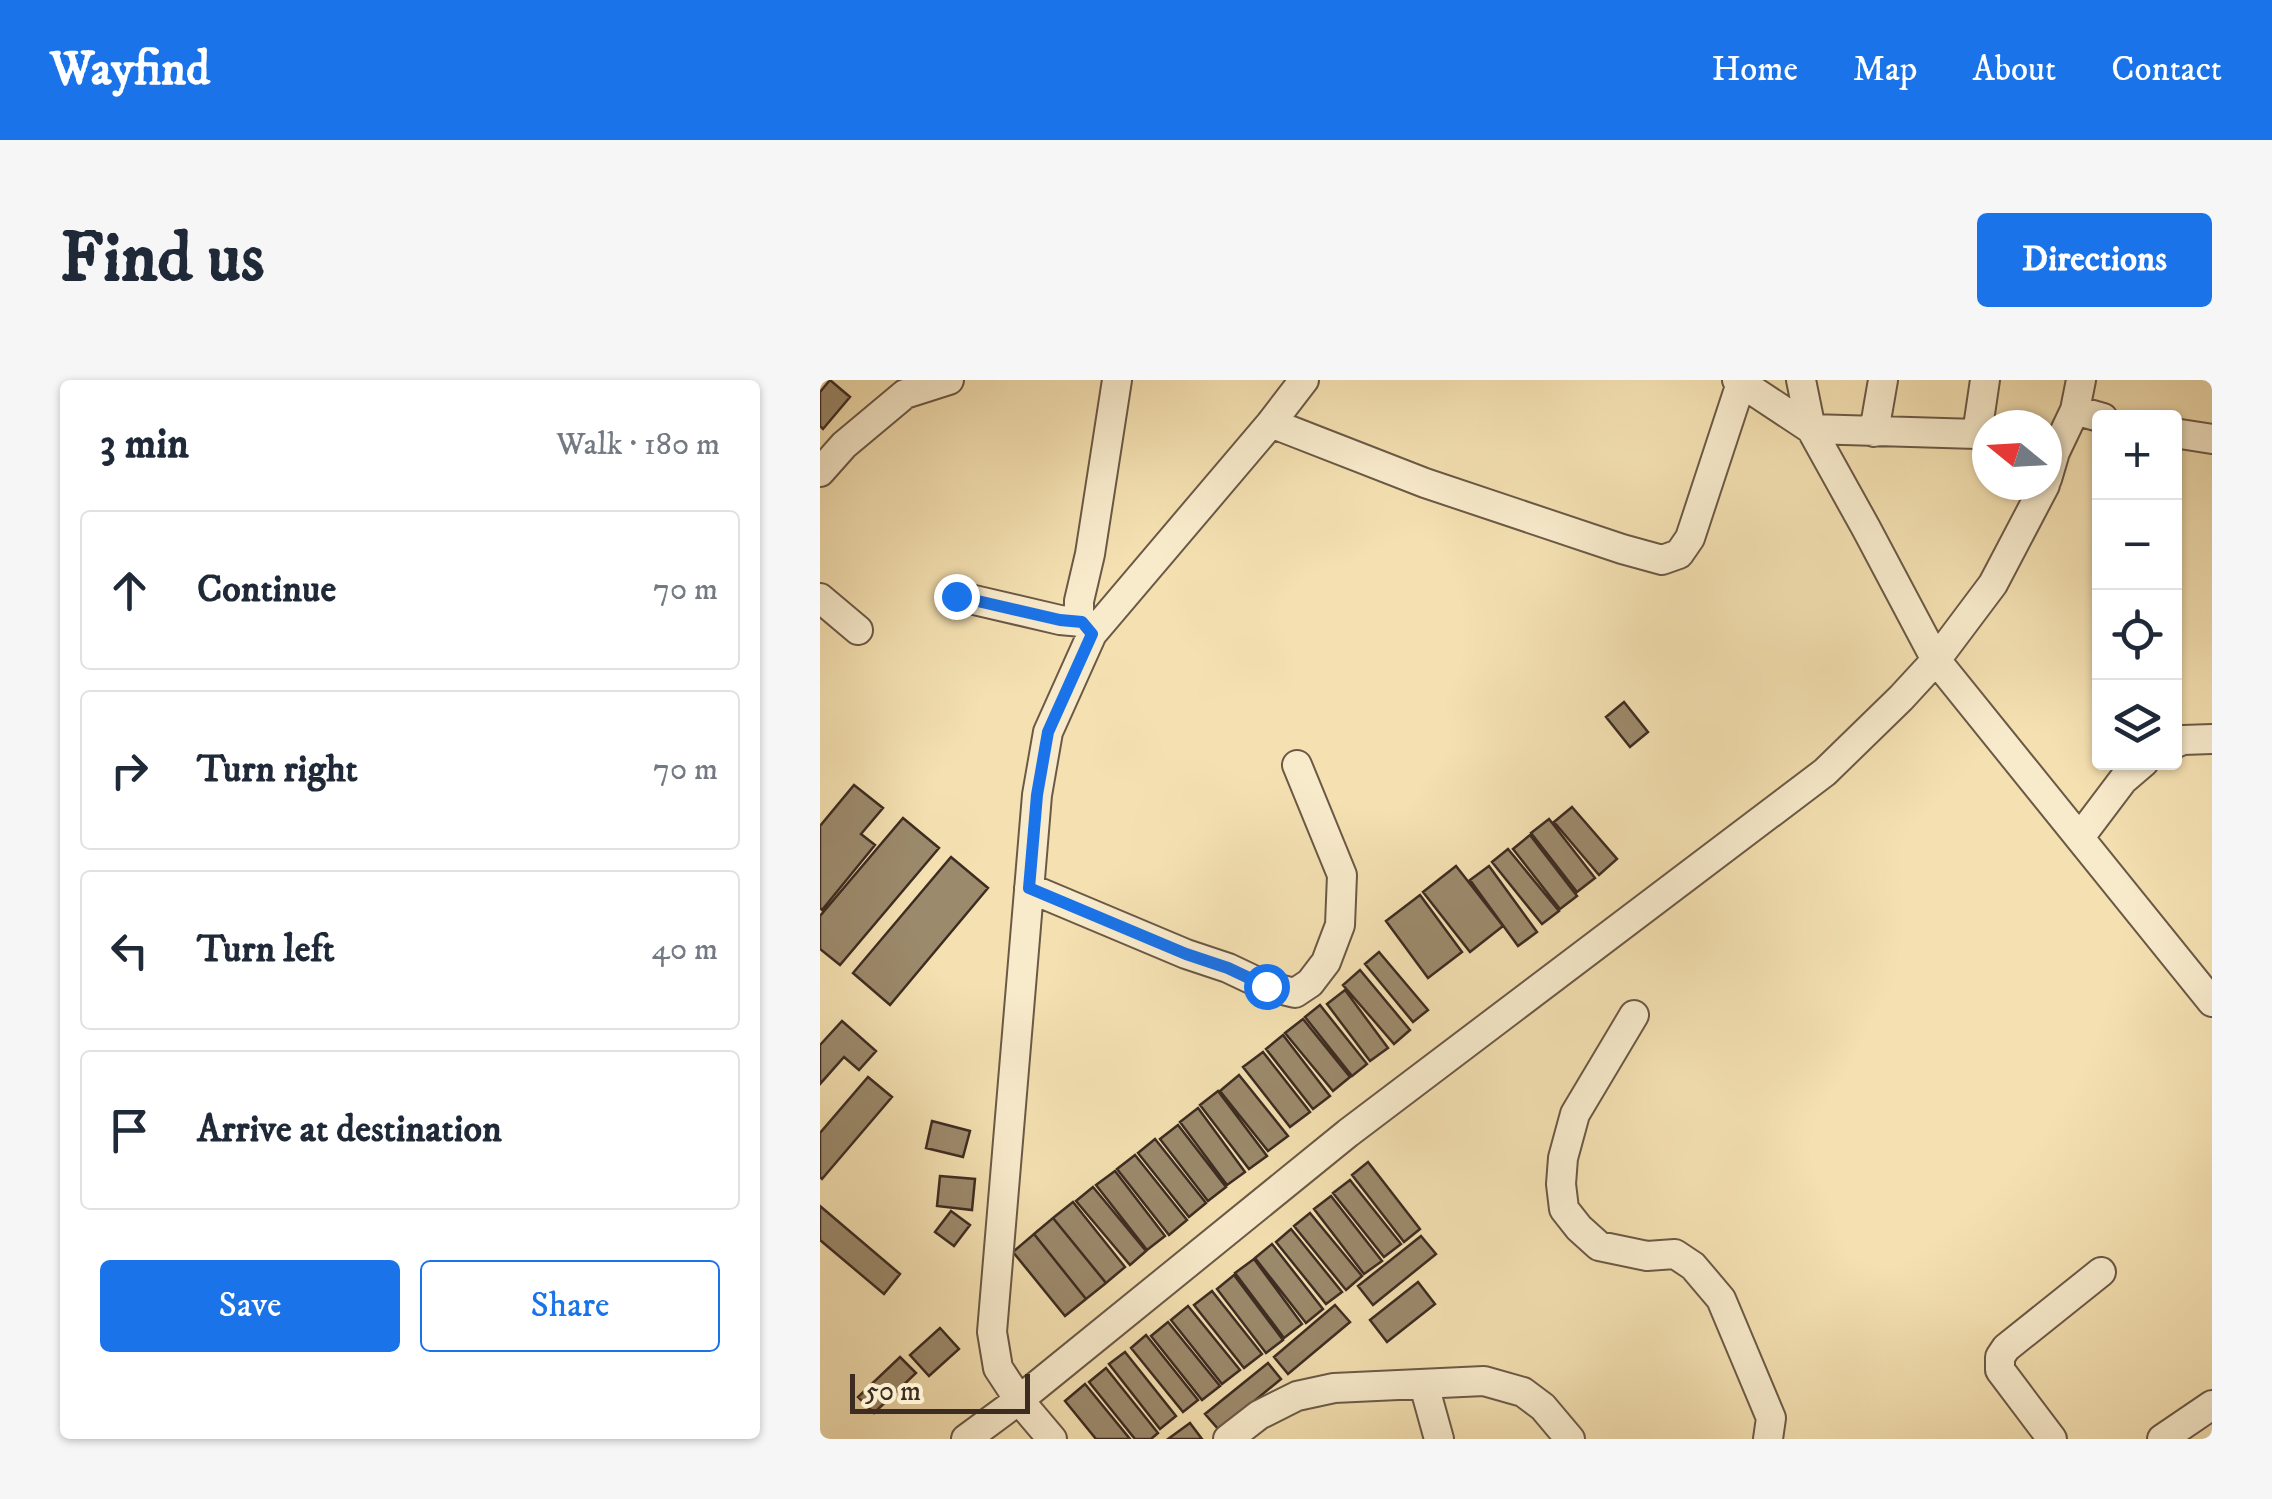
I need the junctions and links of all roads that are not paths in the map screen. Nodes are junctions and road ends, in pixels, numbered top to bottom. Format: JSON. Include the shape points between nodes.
{"nodes":[{"id":1,"x":949,"y":380,"type":"edge"},
{"id":2,"x":1117,"y":380,"type":"edge"},
{"id":3,"x":1304,"y":380,"type":"edge"},
{"id":4,"x":1801,"y":380,"type":"edge"},
{"id":5,"x":1883,"y":380,"type":"edge"},
{"id":6,"x":1985,"y":380,"type":"edge"},
{"id":7,"x":2081,"y":380,"type":"edge"},
{"id":8,"x":1739,"y":382,"type":"edge"},
{"id":9,"x":900,"y":387,"type":"edge"},
{"id":10,"x":1983,"y":410,"type":"edge"},
{"id":11,"x":2089,"y":414,"type":"edge"},
{"id":12,"x":1271,"y":424,"type":"junction"},
{"id":13,"x":1810,"y":429,"type":"junction"},
{"id":14,"x":1874,"y":432,"type":"junction"},
{"id":15,"x":1972,"y":435,"type":"edge"},
{"id":16,"x":2182,"y":435,"type":"edge"},
{"id":17,"x":2212,"y":439,"type":"edge"},
{"id":18,"x":2062,"y":440,"type":"edge"},
{"id":19,"x":820,"y":472,"type":"edge"},
{"id":20,"x":2037,"y":500,"type":"edge"},
{"id":21,"x":956,"y":596,"type":"dead end"},
{"id":22,"x":820,"y":598,"type":"edge"},
{"id":23,"x":1087,"y":628,"type":"junction"},
{"id":24,"x":858,"y":630,"type":"dead end"},
{"id":25,"x":1936,"y":660,"type":"junction"},
{"id":26,"x":2212,"y":739,"type":"edge"},
{"id":27,"x":2182,"y":740,"type":"edge"},
{"id":28,"x":1297,"y":765,"type":"dead end"},
{"id":29,"x":2135,"y":770,"type":"edge"},
{"id":30,"x":2080,"y":837,"type":"junction"},
{"id":31,"x":1029,"y":888,"type":"junction"},
{"id":32,"x":2212,"y":1002,"type":"edge"},
{"id":33,"x":1634,"y":1015,"type":"dead end"},
{"id":34,"x":2101,"y":1272,"type":"dead end"},
{"id":35,"x":1424,"y":1385,"type":"junction"},
{"id":36,"x":1019,"y":1400,"type":"junction"},
{"id":37,"x":2212,"y":1406,"type":"edge"},
{"id":38,"x":966,"y":1439,"type":"edge"},
{"id":39,"x":1052,"y":1439,"type":"edge"},
{"id":40,"x":1228,"y":1439,"type":"edge"},
{"id":41,"x":1439,"y":1439,"type":"edge"},
{"id":42,"x":1570,"y":1439,"type":"edge"},
{"id":43,"x":1768,"y":1439,"type":"edge"},
{"id":44,"x":2052,"y":1439,"type":"edge"},
{"id":45,"x":2162,"y":1439,"type":"edge"}],
"edges":[{"from":1,"to":9,"type":"street"},
{"from":2,"to":23,"type":"street","via":[[1080,601]]},
{"from":3,"to":12,"type":"street"},
{"from":4,"to":13,"type":"street"},
{"from":5,"to":14,"type":"street"},
{"from":6,"to":10,"type":"street"},
{"from":7,"to":11,"type":"street"},
{"from":8,"to":12,"type":"street","via":[[1690,538],[1679,554],[1662,560],[1425,483]]},
{"from":8,"to":13,"type":"street"},
{"from":9,"to":19,"type":"street"},
{"from":11,"to":18,"type":"street"},
{"from":12,"to":23,"type":"street"},
{"from":13,"to":14,"type":"street"},
{"from":13,"to":25,"type":"street"},
{"from":14,"to":15,"type":"street"},
{"from":16,"to":17,"type":"street"},
{"from":20,"to":25,"type":"street","via":[[1993,584]]},
{"from":21,"to":23,"type":"street"},
{"from":22,"to":24,"type":"street"},
{"from":23,"to":31,"type":"street","via":[[1048,732]]},
{"from":25,"to":30,"type":"street"},
{"from":25,"to":36,"type":"street","via":[[1825,772],[1348,1133]]},
{"from":26,"to":27,"type":"street"},
{"from":28,"to":31,"type":"street","via":[[1342,876],[1340,925],[1326,962],[1294,993]]},
{"from":29,"to":30,"type":"street"},
{"from":30,"to":32,"type":"street"},
{"from":31,"to":36,"type":"street","via":[[992,1332],[998,1368]]},
{"from":33,"to":43,"type":"street","via":[[1575,1114],[1563,1158],[1564,1209],[1599,1246],[1675,1254],[1693,1266],[1722,1299],[1771,1418]]},
{"from":34,"to":44,"type":"street","via":[[2000,1357],[2000,1370]]},
{"from":35,"to":40,"type":"street","via":[[1297,1396]]},
{"from":35,"to":41,"type":"street"},
{"from":35,"to":42,"type":"street","via":[[1484,1381],[1523,1392]]},
{"from":36,"to":38,"type":"street"},
{"from":36,"to":39,"type":"street"},
{"from":37,"to":45,"type":"street"}]}
